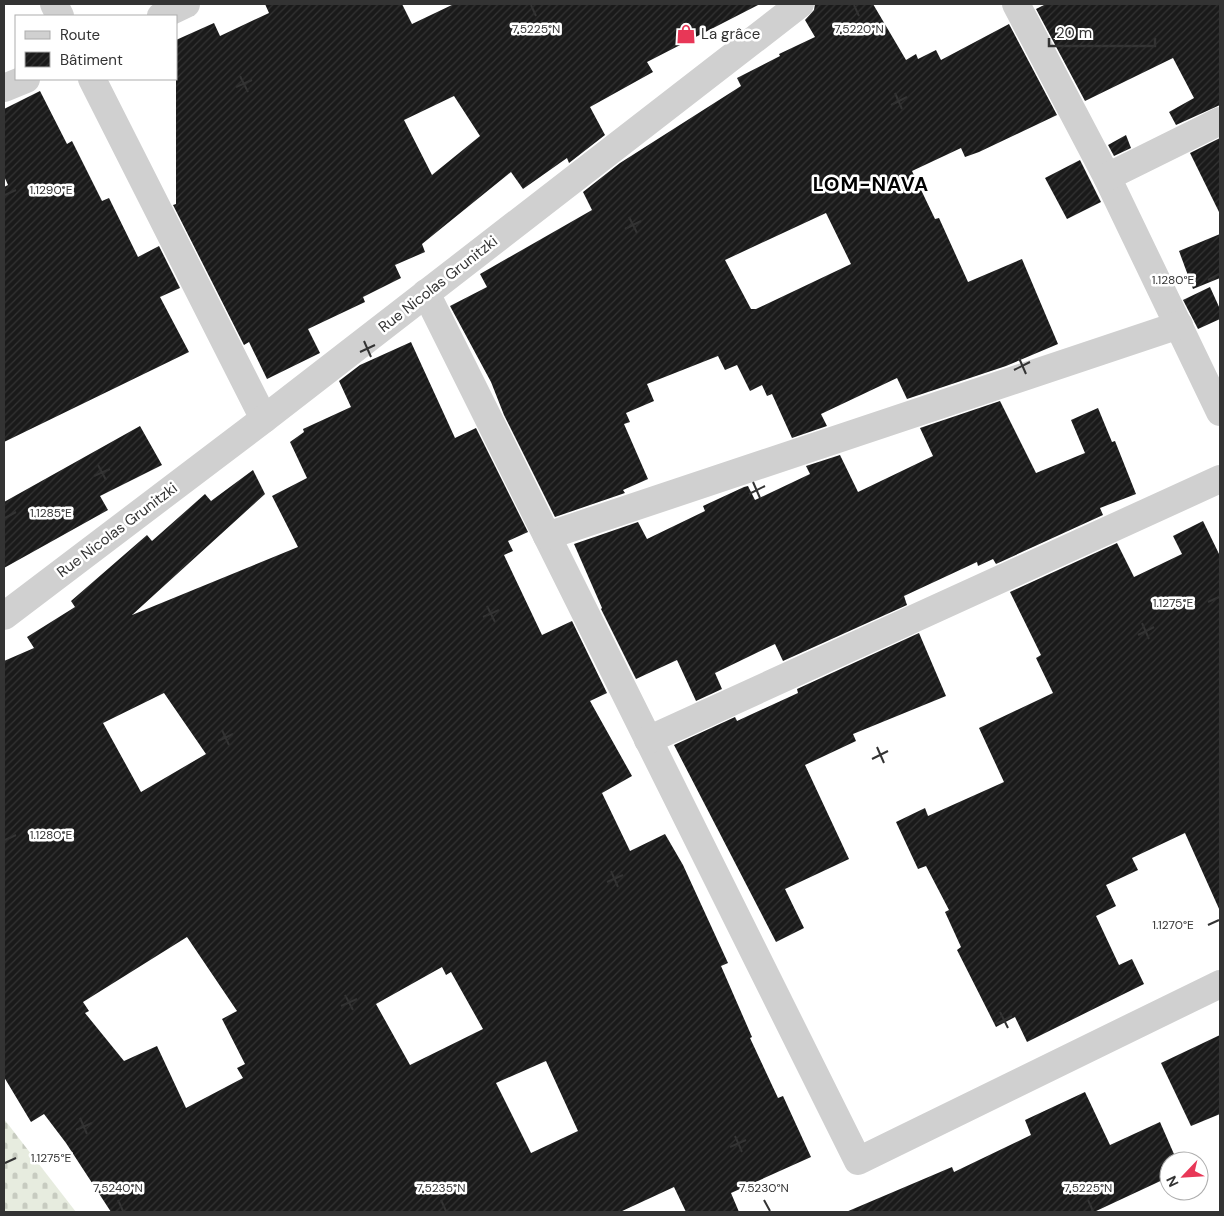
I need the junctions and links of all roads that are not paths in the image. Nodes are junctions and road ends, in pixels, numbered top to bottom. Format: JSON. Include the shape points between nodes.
{"nodes":[{"id":1,"x":186,"y":4,"type":"edge"},
{"id":2,"x":800,"y":4,"type":"edge"},
{"id":3,"x":1016,"y":4,"type":"edge"},
{"id":4,"x":163,"y":15,"type":"edge"},
{"id":5,"x":24,"y":80,"type":"edge"},
{"id":6,"x":93,"y":80,"type":"edge"},
{"id":7,"x":4,"y":88,"type":"edge"},
{"id":8,"x":1220,"y":121,"type":"edge"},
{"id":9,"x":1107,"y":177,"type":"junction"},
{"id":10,"x":426,"y":293,"type":"junction"},
{"id":11,"x":1178,"y":325,"type":"junction"},
{"id":12,"x":1220,"y":412,"type":"edge"},
{"id":13,"x":264,"y":419,"type":"junction"},
{"id":14,"x":1220,"y":479,"type":"edge"},
{"id":15,"x":546,"y":536,"type":"junction"},
{"id":16,"x":4,"y":616,"type":"edge"},
{"id":17,"x":648,"y":740,"type":"junction"},
{"id":18,"x":1220,"y":984,"type":"edge"}],
"edges":[{"from":1,"to":4,"type":"street"},
{"from":2,"to":10,"type":"street","name":"Rue Nicolas Grunitzki"},
{"from":3,"to":9,"type":"street"},
{"from":5,"to":7,"type":"street"},
{"from":6,"to":13,"type":"street"},
{"from":8,"to":9,"type":"street"},
{"from":9,"to":11,"type":"street"},
{"from":10,"to":13,"type":"street","name":"Rue Nicolas Grunitzki"},
{"from":10,"to":15,"type":"street"},
{"from":11,"to":12,"type":"street"},
{"from":11,"to":15,"type":"street"},
{"from":13,"to":16,"type":"street","name":"Rue Nicolas Grunitzki"},
{"from":14,"to":17,"type":"street"},
{"from":15,"to":17,"type":"street"},
{"from":17,"to":18,"type":"street","via":[[858,1161]]}]}
